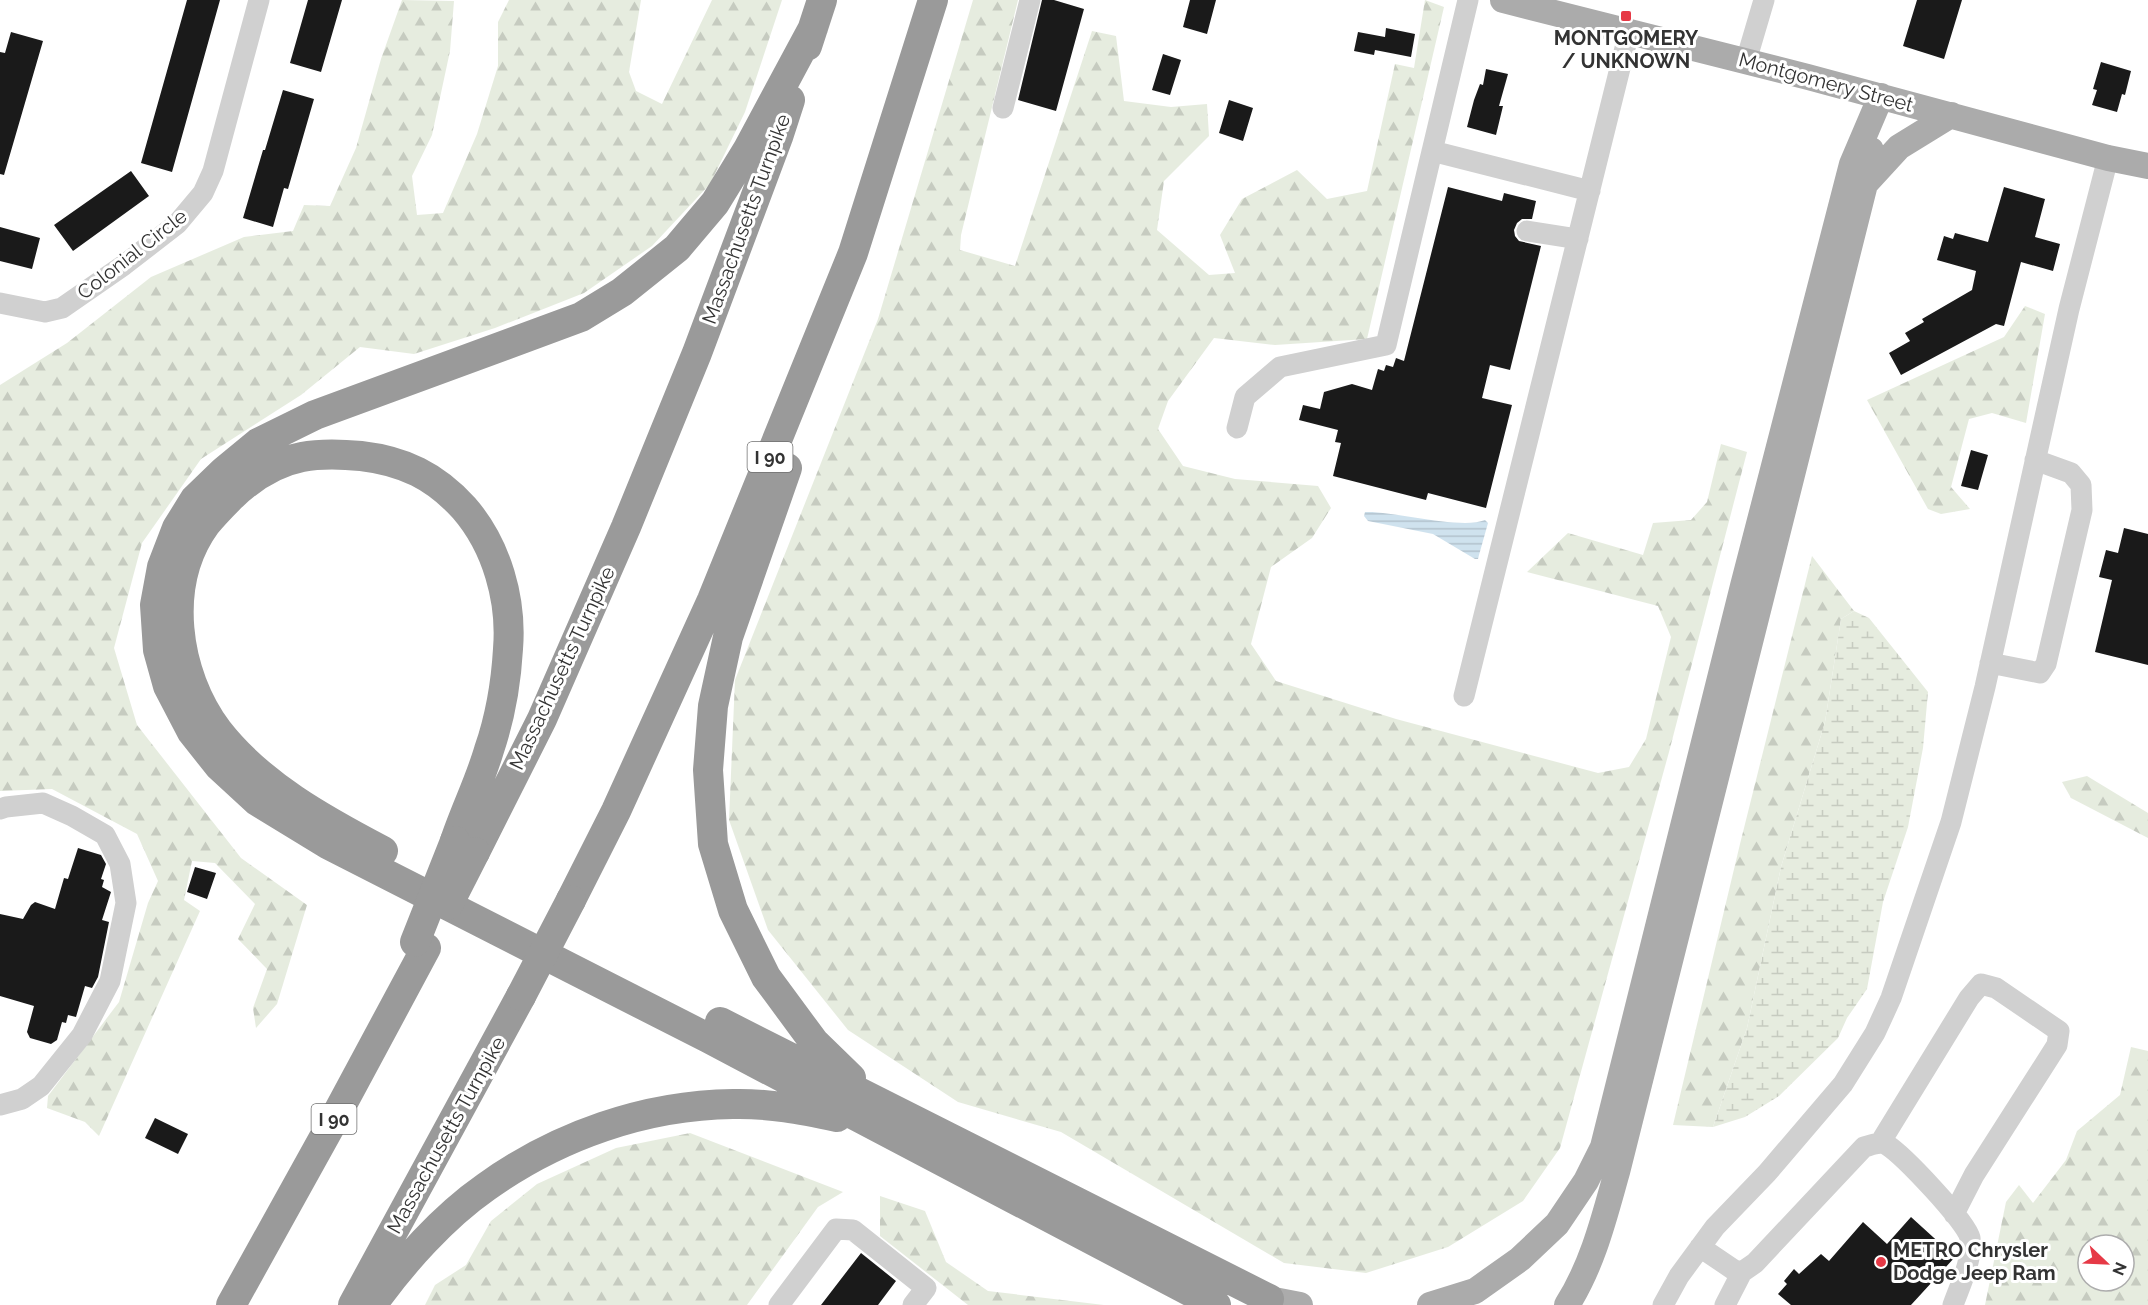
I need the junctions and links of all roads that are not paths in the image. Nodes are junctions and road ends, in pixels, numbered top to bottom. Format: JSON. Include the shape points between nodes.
{"nodes":[{"id":1,"x":259,"y":0,"type":"edge"},
{"id":2,"x":822,"y":0,"type":"edge"},
{"id":3,"x":933,"y":0,"type":"edge"},
{"id":4,"x":1030,"y":0,"type":"edge"},
{"id":5,"x":1468,"y":0,"type":"edge"},
{"id":6,"x":1503,"y":0,"type":"edge"},
{"id":7,"x":1764,"y":0,"type":"edge"},
{"id":8,"x":813,"y":28,"type":"junction"},
{"id":9,"x":1629,"y":32,"type":"junction"},
{"id":10,"x":1746,"y":61,"type":"junction"},
{"id":11,"x":1881,"y":96,"type":"junction"},
{"id":12,"x":1003,"y":108,"type":"dead end"},
{"id":13,"x":1951,"y":114,"type":"junction"},
{"id":14,"x":1432,"y":151,"type":"junction"},
{"id":15,"x":2108,"y":158,"type":"junction"},
{"id":16,"x":2148,"y":166,"type":"edge"},
{"id":17,"x":1865,"y":184,"type":"junction"},
{"id":18,"x":1590,"y":191,"type":"junction"},
{"id":19,"x":1527,"y":231,"type":"dead end"},
{"id":20,"x":1578,"y":238,"type":"junction"},
{"id":21,"x":853,"y":253,"type":"junction"},
{"id":22,"x":0,"y":303,"type":"edge"},
{"id":23,"x":1237,"y":428,"type":"dead end"},
{"id":24,"x":2035,"y":460,"type":"junction"},
{"id":25,"x":1990,"y":663,"type":"junction"},
{"id":26,"x":1464,"y":696,"type":"dead end"},
{"id":27,"x":0,"y":809,"type":"edge"},
{"id":28,"x":465,"y":847,"type":"junction"},
{"id":29,"x":0,"y":1105,"type":"edge"},
{"id":30,"x":868,"y":1109,"type":"junction"},
{"id":31,"x":1880,"y":1143,"type":"junction"},
{"id":32,"x":1954,"y":1214,"type":"junction"},
{"id":33,"x":1700,"y":1247,"type":"junction"},
{"id":34,"x":1742,"y":1272,"type":"junction"},
{"id":35,"x":1275,"y":1302,"type":"edge"},
{"id":36,"x":231,"y":1305,"type":"edge"},
{"id":37,"x":352,"y":1305,"type":"edge"},
{"id":38,"x":372,"y":1305,"type":"edge"},
{"id":39,"x":779,"y":1305,"type":"edge"},
{"id":40,"x":913,"y":1305,"type":"edge"},
{"id":41,"x":1216,"y":1305,"type":"edge"},
{"id":42,"x":1300,"y":1305,"type":"edge"},
{"id":43,"x":1430,"y":1305,"type":"edge"},
{"id":44,"x":1567,"y":1305,"type":"edge"},
{"id":45,"x":1662,"y":1305,"type":"edge"},
{"id":46,"x":1725,"y":1305,"type":"edge"},
{"id":47,"x":1953,"y":1305,"type":"edge"}],
"edges":[{"from":1,"to":22,"type":"street","name":"Colonial Circle","via":[[213,171],[195,204],[177,224],[62,308],[45,312]]},
{"from":2,"to":8,"type":"highway","name":"Massachusetts Turnpike"},
{"from":3,"to":21,"type":"highway","name":"Massachusetts Turnpike","number":"I 90"},
{"from":4,"to":12,"type":"street"},
{"from":5,"to":14,"type":"street"},
{"from":6,"to":9,"type":"main road","name":"Montgomery Street"},
{"from":7,"to":10,"type":"street"},
{"from":8,"to":28,"type":"highway","name":"Massachusetts Turnpike","via":[[778,137],[626,527],[542,719]]},
{"from":8,"to":30,"type":"highway","via":[[748,149],[715,202],[677,248],[622,292],[581,317],[315,415],[258,443],[195,499],[177,528],[162,567],[155,605],[158,650],[168,687],[192,732],[219,766],[257,801],[329,845],[708,1038]]},
{"from":9,"to":10,"type":"main road","name":"Montgomery Street"},
{"from":9,"to":18,"type":"street"},
{"from":10,"to":11,"type":"main road","name":"Montgomery Street"},
{"from":11,"to":13,"type":"main road","name":"Montgomery Street"},
{"from":11,"to":17,"type":"main road"},
{"from":11,"to":43,"type":"main road","via":[[1852,164],[1603,1147],[1557,1224],[1520,1259],[1475,1292]]},
{"from":13,"to":15,"type":"main road","name":"Montgomery Street"},
{"from":13,"to":17,"type":"main road","via":[[1899,147]]},
{"from":14,"to":18,"type":"street"},
{"from":14,"to":23,"type":"street","via":[[1386,345],[1280,367],[1245,397]]},
{"from":15,"to":16,"type":"main road","name":"Montgomery Street"},
{"from":15,"to":24,"type":"street"},
{"from":17,"to":44,"type":"main road","via":[[1617,1172],[1596,1246]]},
{"from":18,"to":20,"type":"street"},
{"from":19,"to":20,"type":"street"},
{"from":20,"to":26,"type":"street"},
{"from":21,"to":30,"type":"highway","via":[[804,420],[728,637],[712,706],[708,770],[713,844],[733,910],[766,977]]},
{"from":21,"to":37,"type":"highway","name":"Massachusetts Turnpike","number":"I 90","bridge":true,"via":[[712,600],[616,811],[521,996]]},
{"from":24,"to":25,"type":"street"},
{"from":24,"to":25,"type":"street","via":[[2072,473],[2081,485],[2082,510],[2046,664],[2040,673]]},
{"from":25,"to":33,"type":"street","via":[[1950,822],[1891,998],[1875,1033],[1843,1084]]},
{"from":27,"to":29,"type":"street","via":[[43,803],[105,835],[120,864],[126,903],[110,981],[82,1035],[41,1086],[22,1099]]},
{"from":28,"to":30,"type":"highway","via":[[502,702],[507,658],[507,610],[488,542],[448,491],[417,470],[382,458],[337,453],[300,457],[267,470],[245,484],[206,524],[183,572],[180,600],[184,664],[217,730],[245,761],[285,794],[364,841],[659,992]]},
{"from":28,"to":36,"type":"highway","number":"I 90","bridge":true,"via":[[374,1045]]},
{"from":30,"to":35,"type":"highway"},
{"from":30,"to":38,"type":"highway","via":[[735,1104],[685,1107],[639,1115],[598,1129],[542,1153],[485,1187],[430,1235]]},
{"from":30,"to":41,"type":"highway"},
{"from":31,"to":32,"type":"street","via":[[1917,1173]]},
{"from":31,"to":32,"type":"street","via":[[1981,984],[1996,988],[2059,1031],[2057,1045],[1974,1175]]},
{"from":31,"to":34,"type":"street","via":[[1864,1147],[1755,1263]]},
{"from":32,"to":47,"type":"street","via":[[1970,1238],[1970,1255]]},
{"from":33,"to":34,"type":"street"},
{"from":33,"to":45,"type":"street"},
{"from":34,"to":46,"type":"street"},
{"from":35,"to":42,"type":"main road"},
{"from":39,"to":40,"type":"street","via":[[836,1229],[853,1230],[926,1288]]}]}
